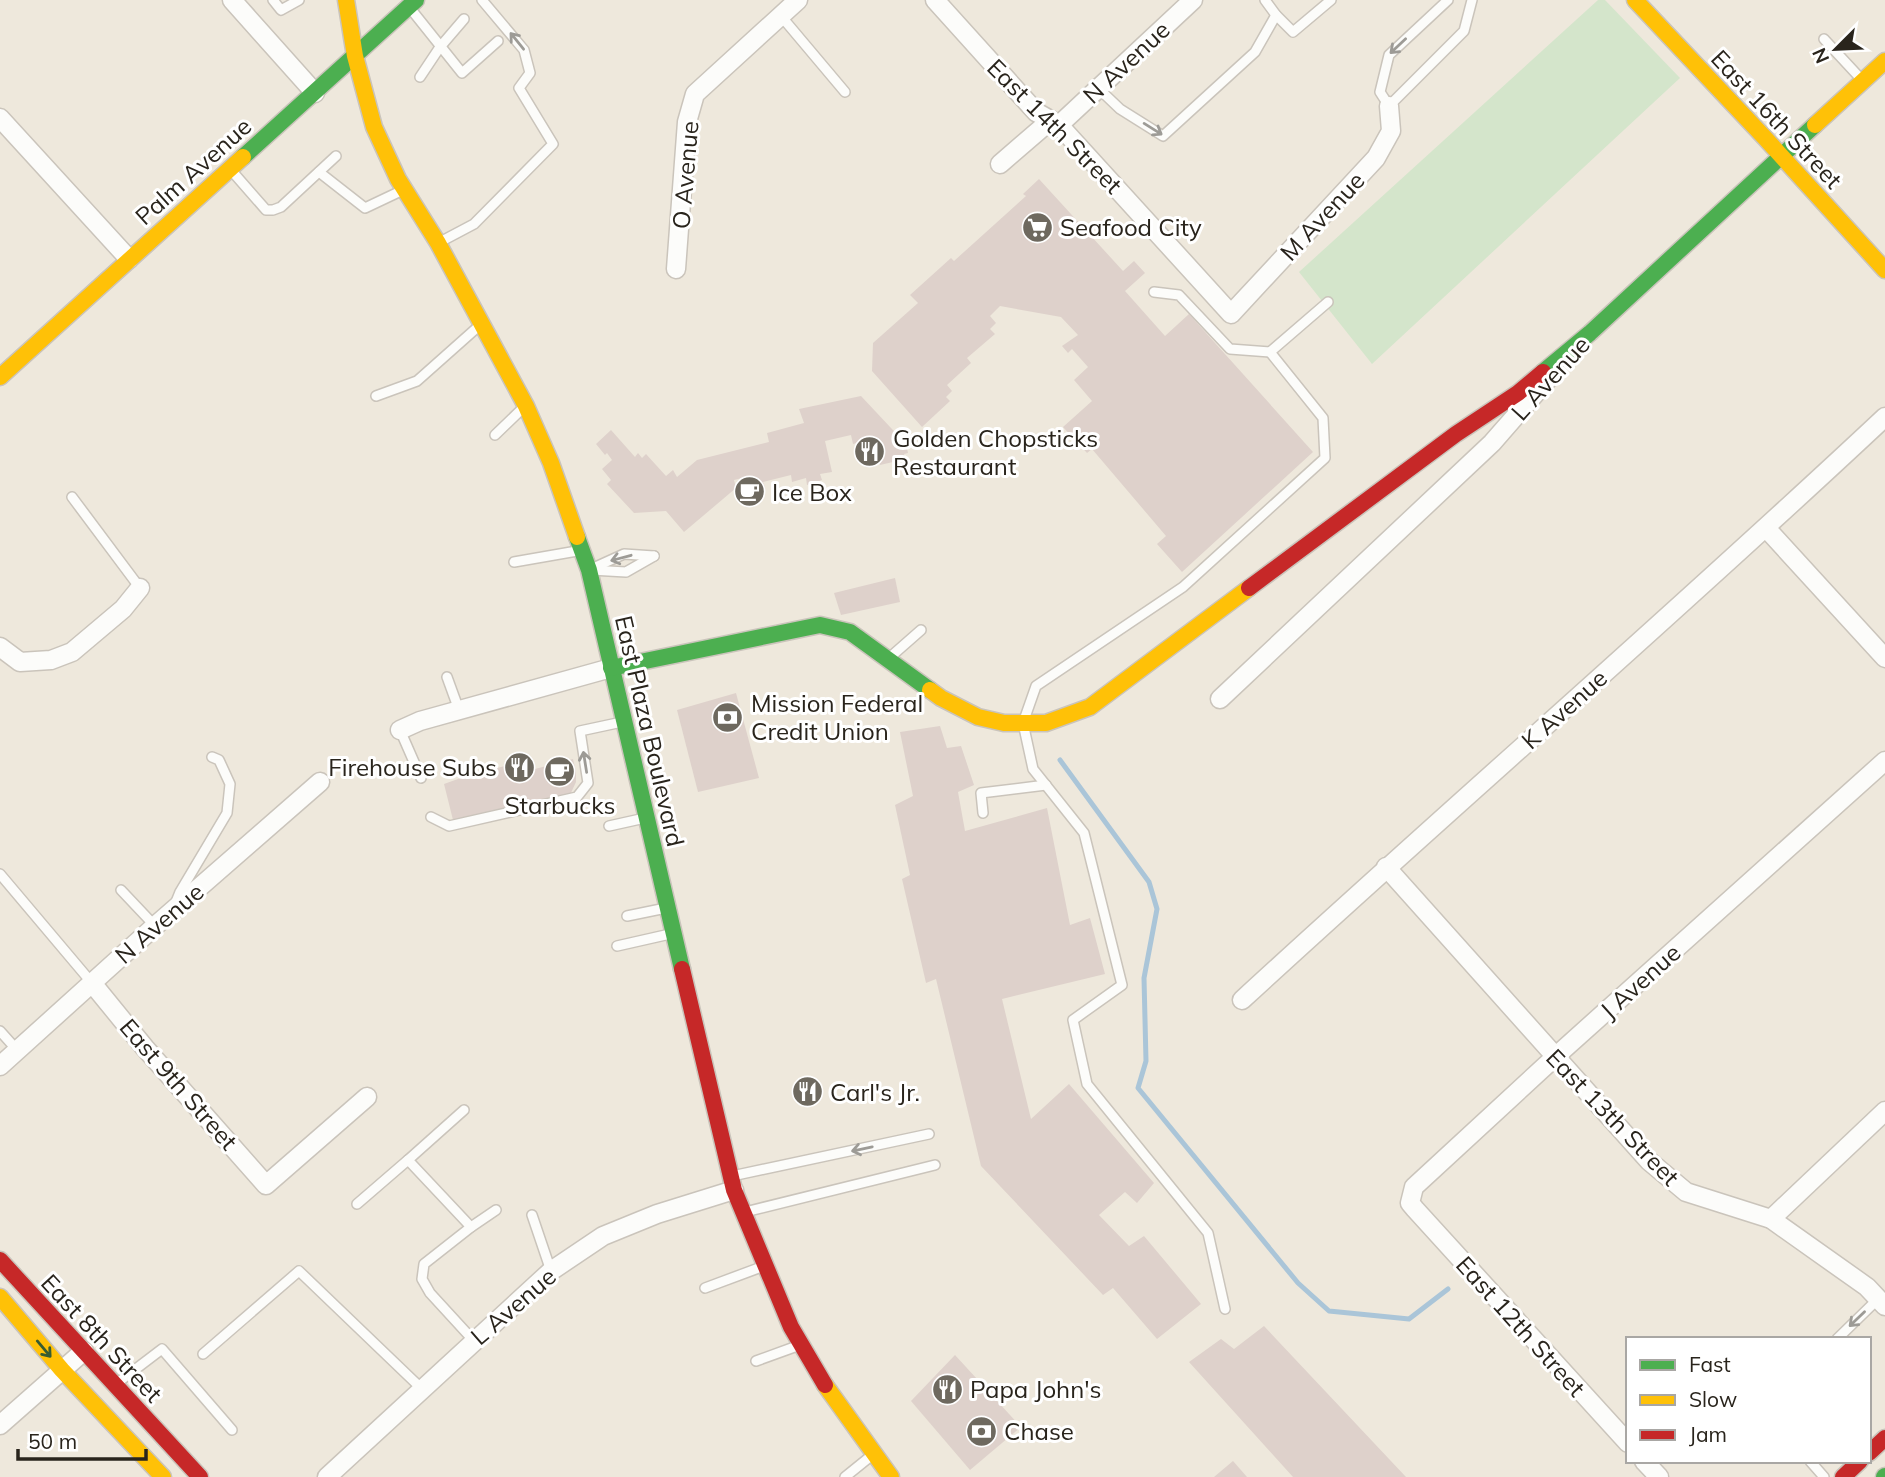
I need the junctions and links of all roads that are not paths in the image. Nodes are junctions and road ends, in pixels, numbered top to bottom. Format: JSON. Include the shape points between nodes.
{"nodes":[{"id":1,"x":232,"y":0,"type":"edge"},
{"id":2,"x":273,"y":0,"type":"edge"},
{"id":3,"x":299,"y":0,"type":"edge"},
{"id":4,"x":346,"y":0,"type":"edge"},
{"id":5,"x":482,"y":0,"type":"edge"},
{"id":6,"x":798,"y":0,"type":"edge"},
{"id":7,"x":935,"y":0,"type":"edge"},
{"id":8,"x":1193,"y":0,"type":"edge"},
{"id":9,"x":1265,"y":0,"type":"edge"},
{"id":10,"x":1331,"y":0,"type":"edge"},
{"id":11,"x":1448,"y":0,"type":"edge"},
{"id":12,"x":1472,"y":0,"type":"edge"},
{"id":13,"x":1635,"y":0,"type":"edge"},
{"id":14,"x":412,"y":3,"type":"edge"},
{"id":15,"x":1276,"y":15,"type":"junction"},
{"id":16,"x":781,"y":16,"type":"junction"},
{"id":17,"x":464,"y":19,"type":"dead end"},
{"id":18,"x":1824,"y":39,"type":"dead end"},
{"id":19,"x":498,"y":41,"type":"dead end"},
{"id":20,"x":440,"y":47,"type":"junction"},
{"id":21,"x":355,"y":56,"type":"junction"},
{"id":22,"x":1885,"y":61,"type":"edge"},
{"id":23,"x":420,"y":77,"type":"dead end"},
{"id":24,"x":1863,"y":81,"type":"junction"},
{"id":25,"x":1098,"y":88,"type":"junction"},
{"id":26,"x":845,"y":92,"type":"dead end"},
{"id":27,"x":315,"y":93,"type":"junction"},
{"id":28,"x":1389,"y":106,"type":"junction"},
{"id":29,"x":0,"y":118,"type":"edge"},
{"id":30,"x":1055,"y":122,"type":"junction"},
{"id":31,"x":336,"y":156,"type":"dead end"},
{"id":32,"x":1781,"y":156,"type":"junction"},
{"id":33,"x":1000,"y":164,"type":"dead end"},
{"id":34,"x":230,"y":169,"type":"junction"},
{"id":35,"x":319,"y":172,"type":"junction"},
{"id":36,"x":404,"y":189,"type":"junction"},
{"id":37,"x":438,"y":243,"type":"junction"},
{"id":38,"x":129,"y":259,"type":"junction"},
{"id":39,"x":676,"y":269,"type":"dead end"},
{"id":40,"x":1885,"y":270,"type":"edge"},
{"id":41,"x":1154,"y":292,"type":"dead end"},
{"id":42,"x":1328,"y":302,"type":"dead end"},
{"id":43,"x":1231,"y":314,"type":"joint"},
{"id":44,"x":481,"y":324,"type":"junction"},
{"id":45,"x":1590,"y":333,"type":"junction"},
{"id":46,"x":1270,"y":352,"type":"junction"},
{"id":47,"x":0,"y":377,"type":"edge"},
{"id":48,"x":376,"y":396,"type":"dead end"},
{"id":49,"x":526,"y":406,"type":"junction"},
{"id":50,"x":1885,"y":416,"type":"edge"},
{"id":51,"x":495,"y":435,"type":"dead end"},
{"id":52,"x":72,"y":497,"type":"dead end"},
{"id":53,"x":1766,"y":528,"type":"junction"},
{"id":54,"x":582,"y":550,"type":"junction"},
{"id":55,"x":514,"y":562,"type":"dead end"},
{"id":56,"x":589,"y":570,"type":"junction"},
{"id":57,"x":140,"y":588,"type":"joint"},
{"id":58,"x":921,"y":630,"type":"dead end"},
{"id":59,"x":0,"y":647,"type":"edge"},
{"id":60,"x":1885,"y":658,"type":"edge"},
{"id":61,"x":888,"y":659,"type":"junction"},
{"id":62,"x":611,"y":668,"type":"junction"},
{"id":63,"x":447,"y":677,"type":"dead end"},
{"id":64,"x":1220,"y":699,"type":"dead end"},
{"id":65,"x":459,"y":710,"type":"junction"},
{"id":66,"x":624,"y":721,"type":"junction"},
{"id":67,"x":1023,"y":723,"type":"junction"},
{"id":68,"x":400,"y":730,"type":"joint"},
{"id":69,"x":212,"y":757,"type":"dead end"},
{"id":70,"x":1885,"y":761,"type":"edge"},
{"id":71,"x":421,"y":778,"type":"dead end"},
{"id":72,"x":320,"y":782,"type":"dead end"},
{"id":73,"x":1046,"y":785,"type":"junction"},
{"id":74,"x":983,"y":813,"type":"dead end"},
{"id":75,"x":431,"y":817,"type":"dead end"},
{"id":76,"x":647,"y":818,"type":"junction"},
{"id":77,"x":609,"y":826,"type":"dead end"},
{"id":78,"x":1386,"y":867,"type":"junction"},
{"id":79,"x":0,"y":874,"type":"edge"},
{"id":80,"x":121,"y":890,"type":"dead end"},
{"id":81,"x":668,"y":908,"type":"junction"},
{"id":82,"x":173,"y":911,"type":"junction"},
{"id":83,"x":627,"y":916,"type":"dead end"},
{"id":84,"x":155,"y":926,"type":"junction"},
{"id":85,"x":674,"y":933,"type":"junction"},
{"id":86,"x":617,"y":946,"type":"dead end"},
{"id":87,"x":92,"y":983,"type":"junction"},
{"id":88,"x":1242,"y":1000,"type":"dead end"},
{"id":89,"x":0,"y":1031,"type":"edge"},
{"id":90,"x":17,"y":1050,"type":"junction"},
{"id":91,"x":1555,"y":1057,"type":"junction"},
{"id":92,"x":0,"y":1066,"type":"edge"},
{"id":93,"x":367,"y":1097,"type":"dead end"},
{"id":94,"x":464,"y":1110,"type":"dead end"},
{"id":95,"x":1885,"y":1111,"type":"edge"},
{"id":96,"x":929,"y":1134,"type":"dead end"},
{"id":97,"x":408,"y":1160,"type":"junction"},
{"id":98,"x":936,"y":1165,"type":"dead end"},
{"id":99,"x":732,"y":1183,"type":"junction"},
{"id":100,"x":357,"y":1204,"type":"dead end"},
{"id":101,"x":1415,"y":1209,"type":"joint"},
{"id":102,"x":496,"y":1210,"type":"dead end"},
{"id":103,"x":743,"y":1213,"type":"junction"},
{"id":104,"x":532,"y":1215,"type":"dead end"},
{"id":105,"x":1771,"y":1219,"type":"junction"},
{"id":106,"x":471,"y":1227,"type":"junction"},
{"id":107,"x":0,"y":1260,"type":"edge"},
{"id":108,"x":765,"y":1265,"type":"junction"},
{"id":109,"x":551,"y":1271,"type":"junction"},
{"id":110,"x":705,"y":1288,"type":"dead end"},
{"id":111,"x":0,"y":1297,"type":"edge"},
{"id":112,"x":1882,"y":1302,"type":"edge"},
{"id":113,"x":1225,"y":1309,"type":"dead end"},
{"id":114,"x":1839,"y":1337,"type":"edge"},
{"id":115,"x":474,"y":1341,"type":"junction"},
{"id":116,"x":802,"y":1345,"type":"junction"},
{"id":117,"x":84,"y":1351,"type":"junction"},
{"id":118,"x":204,"y":1354,"type":"dead end"},
{"id":119,"x":756,"y":1361,"type":"dead end"},
{"id":120,"x":62,"y":1370,"type":"junction"},
{"id":121,"x":115,"y":1385,"type":"junction"},
{"id":122,"x":422,"y":1389,"type":"junction"},
{"id":123,"x":0,"y":1425,"type":"edge"},
{"id":124,"x":232,"y":1430,"type":"dead end"},
{"id":125,"x":1885,"y":1438,"type":"edge"},
{"id":126,"x":1626,"y":1441,"type":"edge"},
{"id":127,"x":1871,"y":1451,"type":"edge"},
{"id":128,"x":873,"y":1454,"type":"junction"},
{"id":129,"x":1646,"y":1463,"type":"edge"},
{"id":130,"x":1812,"y":1463,"type":"edge"},
{"id":131,"x":163,"y":1475,"type":"edge"},
{"id":132,"x":200,"y":1477,"type":"edge"},
{"id":133,"x":327,"y":1477,"type":"edge"},
{"id":134,"x":845,"y":1477,"type":"edge"},
{"id":135,"x":891,"y":1477,"type":"edge"},
{"id":136,"x":1659,"y":1477,"type":"edge"},
{"id":137,"x":1825,"y":1477,"type":"edge"}],
"edges":[{"from":1,"to":27,"type":"street"},
{"from":2,"to":3,"type":"lane","via":[[281,10]]},
{"from":4,"to":21,"type":"street","name":"East Plaza Boulevard"},
{"from":37,"to":5,"type":"lane","one_way":true,"via":[[474,224],[553,144],[519,88],[530,73],[524,50]]},
{"from":6,"to":16,"type":"street","name":"O Avenue"},
{"from":7,"to":30,"type":"street","name":"East 14th Street","via":[[1036,112]]},
{"from":8,"to":25,"type":"street","name":"N Avenue"},
{"from":9,"to":15,"type":"lane"},
{"from":10,"to":15,"type":"lane","via":[[1293,32]]},
{"from":11,"to":28,"type":"lane","one_way":true,"via":[[1389,55],[1380,92]]},
{"from":12,"to":28,"type":"lane","via":[[1464,32]]},
{"from":13,"to":32,"type":"street","name":"East 16th Street"},
{"from":14,"to":20,"type":"lane"},
{"from":14,"to":21,"type":"street","name":"Palm Avenue"},
{"from":25,"to":15,"type":"lane","one_way":true,"via":[[1120,109],[1163,136],[1255,52]]},
{"from":16,"to":26,"type":"lane"},
{"from":16,"to":39,"type":"street","name":"O Avenue","via":[[695,94],[687,122]]},
{"from":17,"to":20,"type":"lane"},
{"from":18,"to":24,"type":"lane"},
{"from":19,"to":20,"type":"lane","via":[[461,73]]},
{"from":20,"to":23,"type":"lane"},
{"from":21,"to":27,"type":"street","name":"Palm Avenue"},
{"from":21,"to":36,"type":"street","name":"East Plaza Boulevard","via":[[374,127]]},
{"from":22,"to":24,"type":"street","name":"L Avenue"},
{"from":24,"to":32,"type":"street","name":"L Avenue"},
{"from":25,"to":30,"type":"street","name":"N Avenue"},
{"from":27,"to":34,"type":"street","name":"Palm Avenue"},
{"from":28,"to":43,"type":"street","name":"M Avenue","via":[[1391,131],[1376,158]]},
{"from":29,"to":38,"type":"street"},
{"from":30,"to":33,"type":"street","name":"N Avenue"},
{"from":30,"to":43,"type":"street","name":"East 14th Street"},
{"from":31,"to":35,"type":"lane"},
{"from":32,"to":40,"type":"street","name":"East 16th Street"},
{"from":32,"to":45,"type":"street","name":"L Avenue"},
{"from":34,"to":35,"type":"lane","via":[[266,209],[273,210]]},
{"from":34,"to":38,"type":"street","name":"Palm Avenue"},
{"from":35,"to":36,"type":"lane","via":[[365,208]]},
{"from":36,"to":37,"type":"street","name":"East Plaza Boulevard"},
{"from":37,"to":44,"type":"street","name":"East Plaza Boulevard"},
{"from":38,"to":47,"type":"street","name":"Palm Avenue"},
{"from":41,"to":46,"type":"lane","via":[[1179,295],[1230,349]]},
{"from":42,"to":46,"type":"lane"},
{"from":44,"to":48,"type":"lane","via":[[417,381]]},
{"from":44,"to":49,"type":"street","name":"East Plaza Boulevard"},
{"from":45,"to":64,"type":"street","name":"L Avenue","via":[[1492,443]]},
{"from":45,"to":67,"type":"street","via":[[1518,393],[1456,434],[1090,707],[1046,723]]},
{"from":46,"to":67,"type":"lane","via":[[1323,418],[1325,458],[1183,587],[1036,686]]},
{"from":49,"to":51,"type":"lane"},
{"from":49,"to":54,"type":"street","name":"East Plaza Boulevard"},
{"from":50,"to":53,"type":"street","name":"K Avenue"},
{"from":52,"to":57,"type":"lane"},
{"from":53,"to":60,"type":"street"},
{"from":53,"to":78,"type":"street","name":"K Avenue"},
{"from":54,"to":55,"type":"lane"},
{"from":54,"to":56,"type":"street","name":"East Plaza Boulevard"},
{"from":56,"to":56,"type":"lane","one_way":true,"via":[[626,572],[654,555],[624,554]]},
{"from":56,"to":62,"type":"street","name":"East Plaza Boulevard"},
{"from":57,"to":59,"type":"street","via":[[123,610],[72,652],[51,660],[20,662]]},
{"from":58,"to":61,"type":"lane"},
{"from":61,"to":62,"type":"street","via":[[850,632],[820,625]]},
{"from":61,"to":67,"type":"street","via":[[940,698],[978,717]]},
{"from":62,"to":65,"type":"street"},
{"from":62,"to":66,"type":"street","name":"East Plaza Boulevard"},
{"from":63,"to":65,"type":"lane"},
{"from":65,"to":68,"type":"street"},
{"from":75,"to":66,"type":"lane","one_way":true,"via":[[449,825],[577,797],[588,783],[580,731]]},
{"from":66,"to":76,"type":"street","name":"East Plaza Boulevard"},
{"from":67,"to":73,"type":"lane","via":[[1033,769]]},
{"from":68,"to":71,"type":"lane"},
{"from":69,"to":82,"type":"lane","via":[[219,760],[230,784],[227,813]]},
{"from":70,"to":91,"type":"street","name":"J Avenue"},
{"from":72,"to":82,"type":"street","name":"N Avenue"},
{"from":73,"to":74,"type":"lane","via":[[981,793]]},
{"from":73,"to":113,"type":"lane","via":[[1084,833],[1122,985],[1073,1020],[1087,1084],[1208,1233]]},
{"from":76,"to":77,"type":"lane"},
{"from":76,"to":81,"type":"street","name":"East Plaza Boulevard"},
{"from":78,"to":88,"type":"street","name":"K Avenue"},
{"from":78,"to":91,"type":"street","name":"East 13th Street"},
{"from":79,"to":87,"type":"lane"},
{"from":80,"to":84,"type":"lane"},
{"from":81,"to":83,"type":"lane"},
{"from":81,"to":85,"type":"street","name":"East Plaza Boulevard"},
{"from":82,"to":84,"type":"street","name":"N Avenue"},
{"from":84,"to":87,"type":"street","name":"N Avenue"},
{"from":85,"to":86,"type":"lane"},
{"from":85,"to":99,"type":"street","name":"East Plaza Boulevard"},
{"from":87,"to":90,"type":"street","name":"N Avenue"},
{"from":87,"to":93,"type":"street","name":"East 9th Street","via":[[266,1185]]},
{"from":89,"to":90,"type":"lane"},
{"from":90,"to":92,"type":"street","name":"N Avenue"},
{"from":91,"to":101,"type":"street","name":"J Avenue","via":[[1414,1187],[1410,1203]]},
{"from":91,"to":105,"type":"street","name":"East 13th Street","via":[[1649,1161],[1686,1192]]},
{"from":94,"to":97,"type":"lane"},
{"from":95,"to":105,"type":"street"},
{"from":96,"to":99,"type":"lane","one_way":true},
{"from":97,"to":100,"type":"lane"},
{"from":97,"to":106,"type":"lane"},
{"from":98,"to":103,"type":"lane"},
{"from":99,"to":103,"type":"street","name":"East Plaza Boulevard"},
{"from":99,"to":109,"type":"street","name":"L Avenue","via":[[603,1236]]},
{"from":101,"to":126,"type":"street","name":"East 12th Street"},
{"from":102,"to":106,"type":"lane"},
{"from":103,"to":108,"type":"street","name":"East Plaza Boulevard"},
{"from":104,"to":109,"type":"lane"},
{"from":105,"to":112,"type":"street","name":"East 13th Street"},
{"from":106,"to":115,"type":"lane","via":[[424,1264],[422,1279]]},
{"from":107,"to":117,"type":"street","name":"East 8th Street"},
{"from":108,"to":110,"type":"lane"},
{"from":108,"to":116,"type":"street","name":"East Plaza Boulevard"},
{"from":109,"to":115,"type":"street","name":"L Avenue"},
{"from":111,"to":120,"type":"street","name":"East 8th Street","one_way":true},
{"from":112,"to":114,"type":"lane","one_way":true},
{"from":115,"to":122,"type":"street","name":"L Avenue"},
{"from":116,"to":119,"type":"lane"},
{"from":116,"to":128,"type":"street","name":"East Plaza Boulevard"},
{"from":117,"to":120,"type":"street"},
{"from":117,"to":121,"type":"street","name":"East 8th Street"},
{"from":118,"to":122,"type":"lane","via":[[299,1271]]},
{"from":120,"to":123,"type":"street"},
{"from":120,"to":131,"type":"street","name":"East 8th Street"},
{"from":121,"to":124,"type":"lane","via":[[162,1349]]},
{"from":121,"to":132,"type":"street","name":"East 8th Street"},
{"from":122,"to":133,"type":"street","name":"L Avenue"},
{"from":125,"to":127,"type":"street"},
{"from":128,"to":134,"type":"lane"},
{"from":128,"to":135,"type":"street","name":"East Plaza Boulevard"},
{"from":129,"to":136,"type":"street"},
{"from":130,"to":137,"type":"lane"}]}
